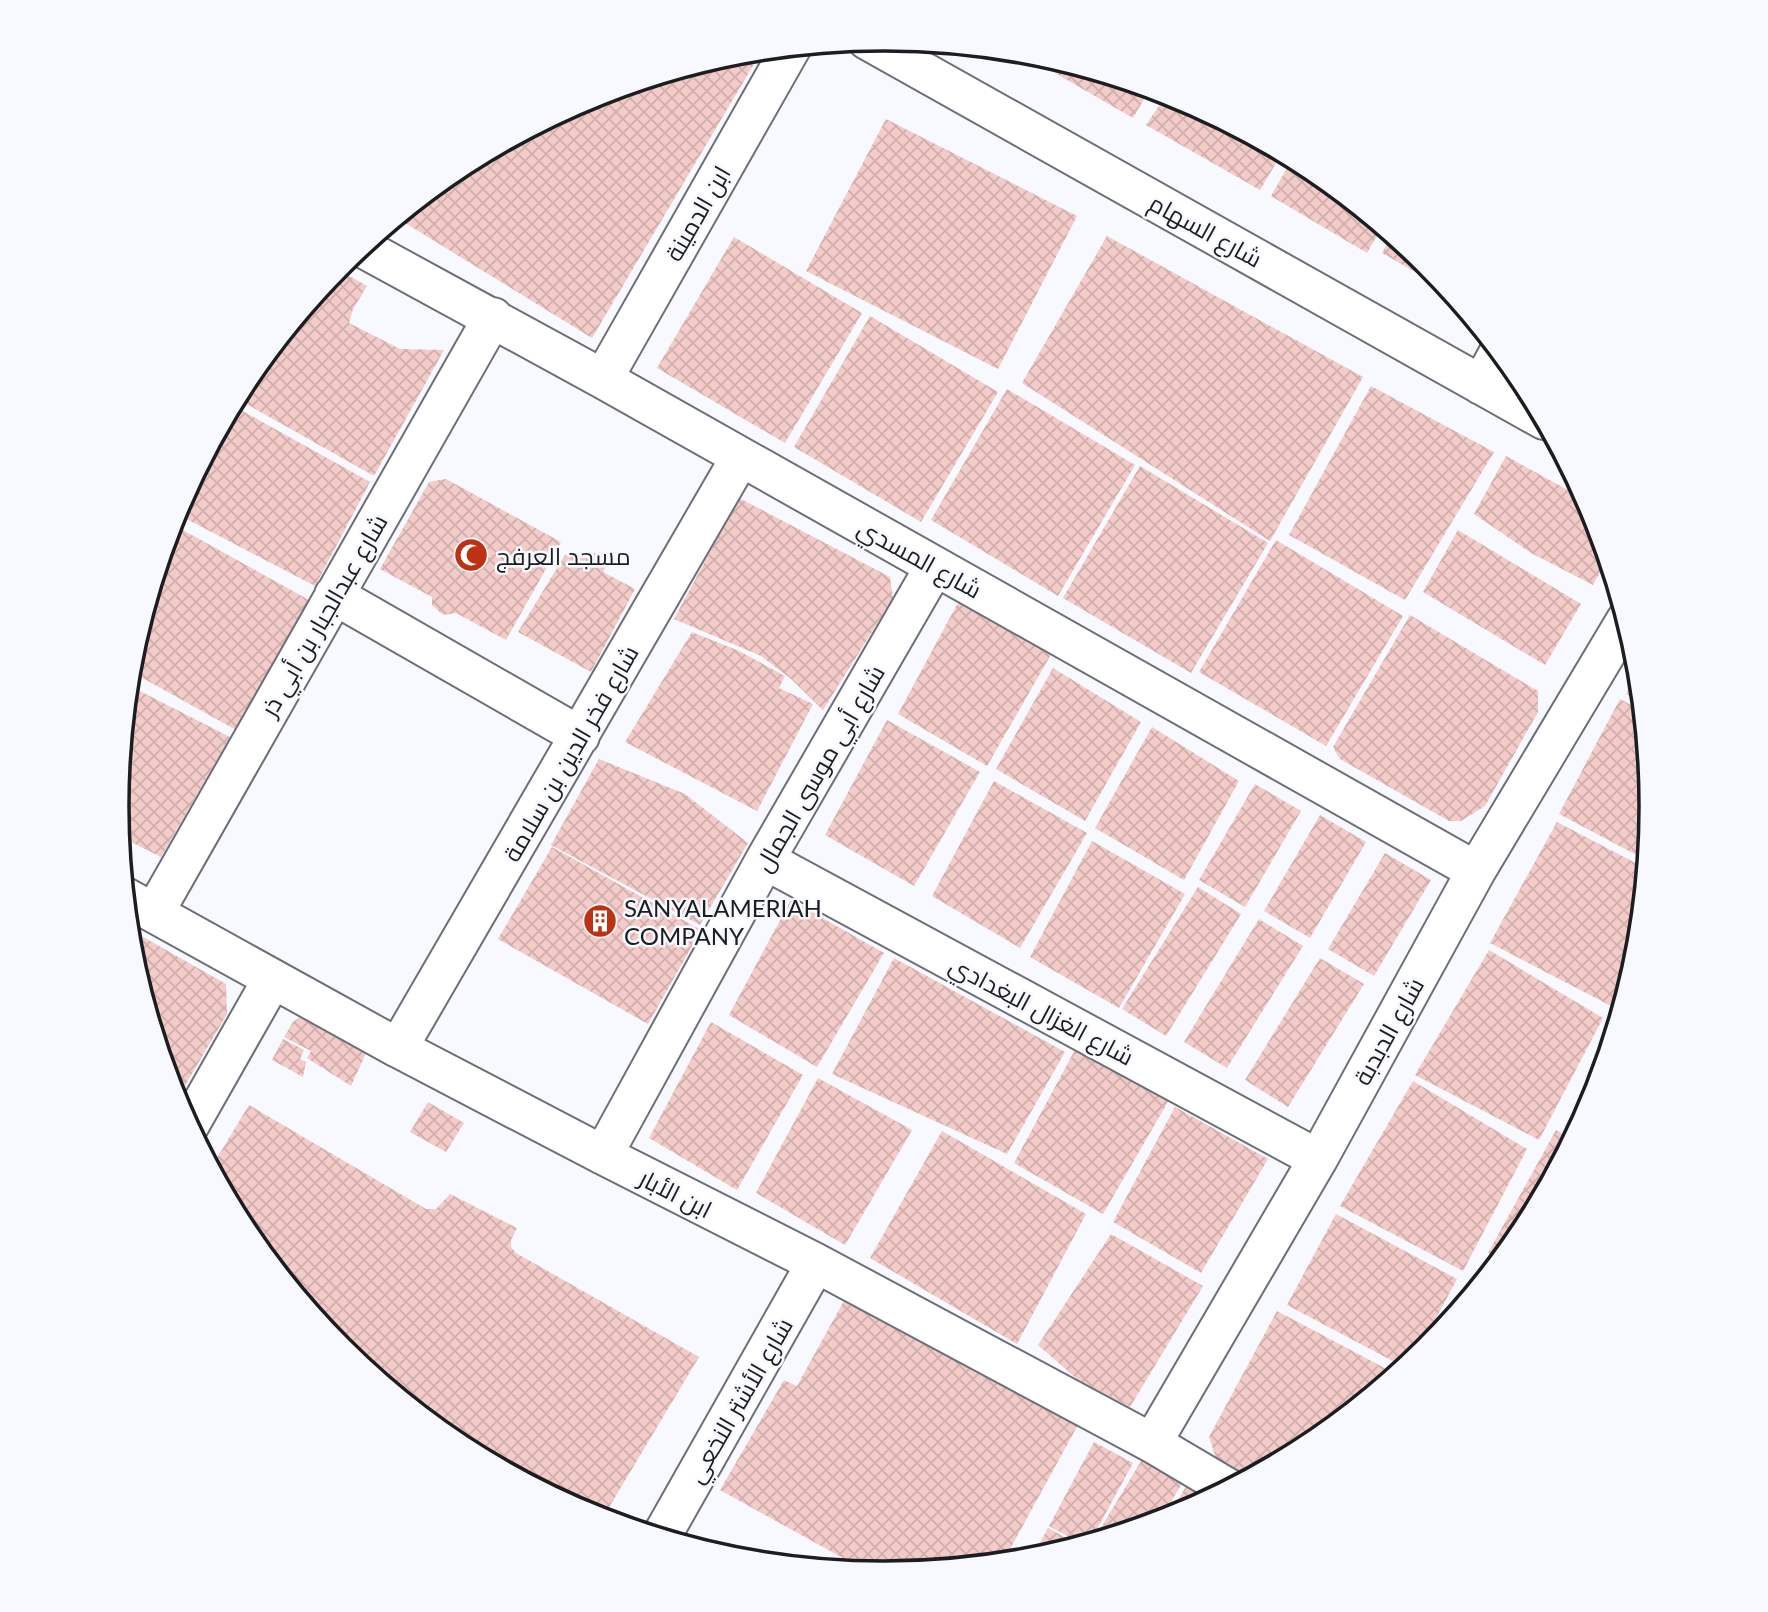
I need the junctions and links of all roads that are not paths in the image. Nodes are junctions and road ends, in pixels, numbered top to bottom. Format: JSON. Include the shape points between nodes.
{"nodes":[{"id":1,"x":892,"y":51,"type":"edge"},
{"id":2,"x":786,"y":57,"type":"edge"},
{"id":3,"x":371,"y":252,"type":"edge"},
{"id":4,"x":493,"y":317,"type":"junction"},
{"id":5,"x":1494,"y":361,"type":"edge"},
{"id":6,"x":603,"y":379,"type":"junction"},
{"id":7,"x":1481,"y":385,"type":"junction"},
{"id":8,"x":1527,"y":411,"type":"edge"},
{"id":9,"x":740,"y":458,"type":"junction"},
{"id":10,"x":935,"y":566,"type":"junction"},
{"id":11,"x":334,"y":595,"type":"junction"},
{"id":12,"x":1619,"y":632,"type":"edge"},
{"id":13,"x":580,"y":736,"type":"junction"},
{"id":14,"x":765,"y":860,"type":"junction"},
{"id":15,"x":1476,"y":872,"type":"junction"},
{"id":16,"x":140,"y":905,"type":"edge"},
{"id":17,"x":272,"y":980,"type":"junction"},
{"id":18,"x":398,"y":1048,"type":"junction"},
{"id":19,"x":195,"y":1115,"type":"edge"},
{"id":20,"x":603,"y":1155,"type":"junction"},
{"id":21,"x":1318,"y":1159,"type":"junction"},
{"id":22,"x":816,"y":1263,"type":"junction"},
{"id":23,"x":1152,"y":1443,"type":"junction"},
{"id":24,"x":1219,"y":1483,"type":"edge"},
{"id":25,"x":667,"y":1529,"type":"edge"}],
"edges":[{"from":1,"to":7,"type":"street","name":"شارع السهام"},
{"from":2,"to":6,"type":"street","name":"ابن الدمينة"},
{"from":3,"to":4,"type":"street","name":"شارع المسدي"},
{"from":4,"to":6,"type":"street","name":"شارع المسدي"},
{"from":4,"to":11,"type":"street","name":"شارع عبدالجبار بن أبي ذر"},
{"from":5,"to":7,"type":"street"},
{"from":6,"to":9,"type":"street","name":"شارع المسدي"},
{"from":7,"to":8,"type":"street","name":"شارع السهام"},
{"from":9,"to":10,"type":"street","name":"شارع المسدي"},
{"from":9,"to":13,"type":"street","name":"شارع فخر الدين بن سلامة"},
{"from":10,"to":14,"type":"street","name":"شارع أبي موسى الجمال"},
{"from":10,"to":15,"type":"street","name":"شارع المسدي"},
{"from":11,"to":13,"type":"street"},
{"from":11,"to":16,"type":"street","name":"شارع عبدالجبار بن أبي ذر"},
{"from":12,"to":15,"type":"street","name":"شارع الدبدبة"},
{"from":13,"to":18,"type":"street","name":"شارع فخر الدين بن سلامة"},
{"from":14,"to":20,"type":"street","name":"شارع أبي موسى الجمال"},
{"from":14,"to":21,"type":"street","name":"شارع الغزال البغدادي"},
{"from":15,"to":21,"type":"street","name":"شارع الدبدبة"},
{"from":16,"to":17,"type":"street","name":"ابن الأبار"},
{"from":17,"to":18,"type":"street","name":"ابن الأبار"},
{"from":17,"to":19,"type":"street"},
{"from":18,"to":20,"type":"street","name":"ابن الأبار"},
{"from":20,"to":22,"type":"street","name":"ابن الأبار"},
{"from":21,"to":23,"type":"street","name":"شارع الدبدبة"},
{"from":22,"to":23,"type":"street","name":"ابن الأبار"},
{"from":22,"to":25,"type":"street","name":"شارع الأشتر النخعي"},
{"from":23,"to":24,"type":"street","name":"ابن الأبار"}]}
